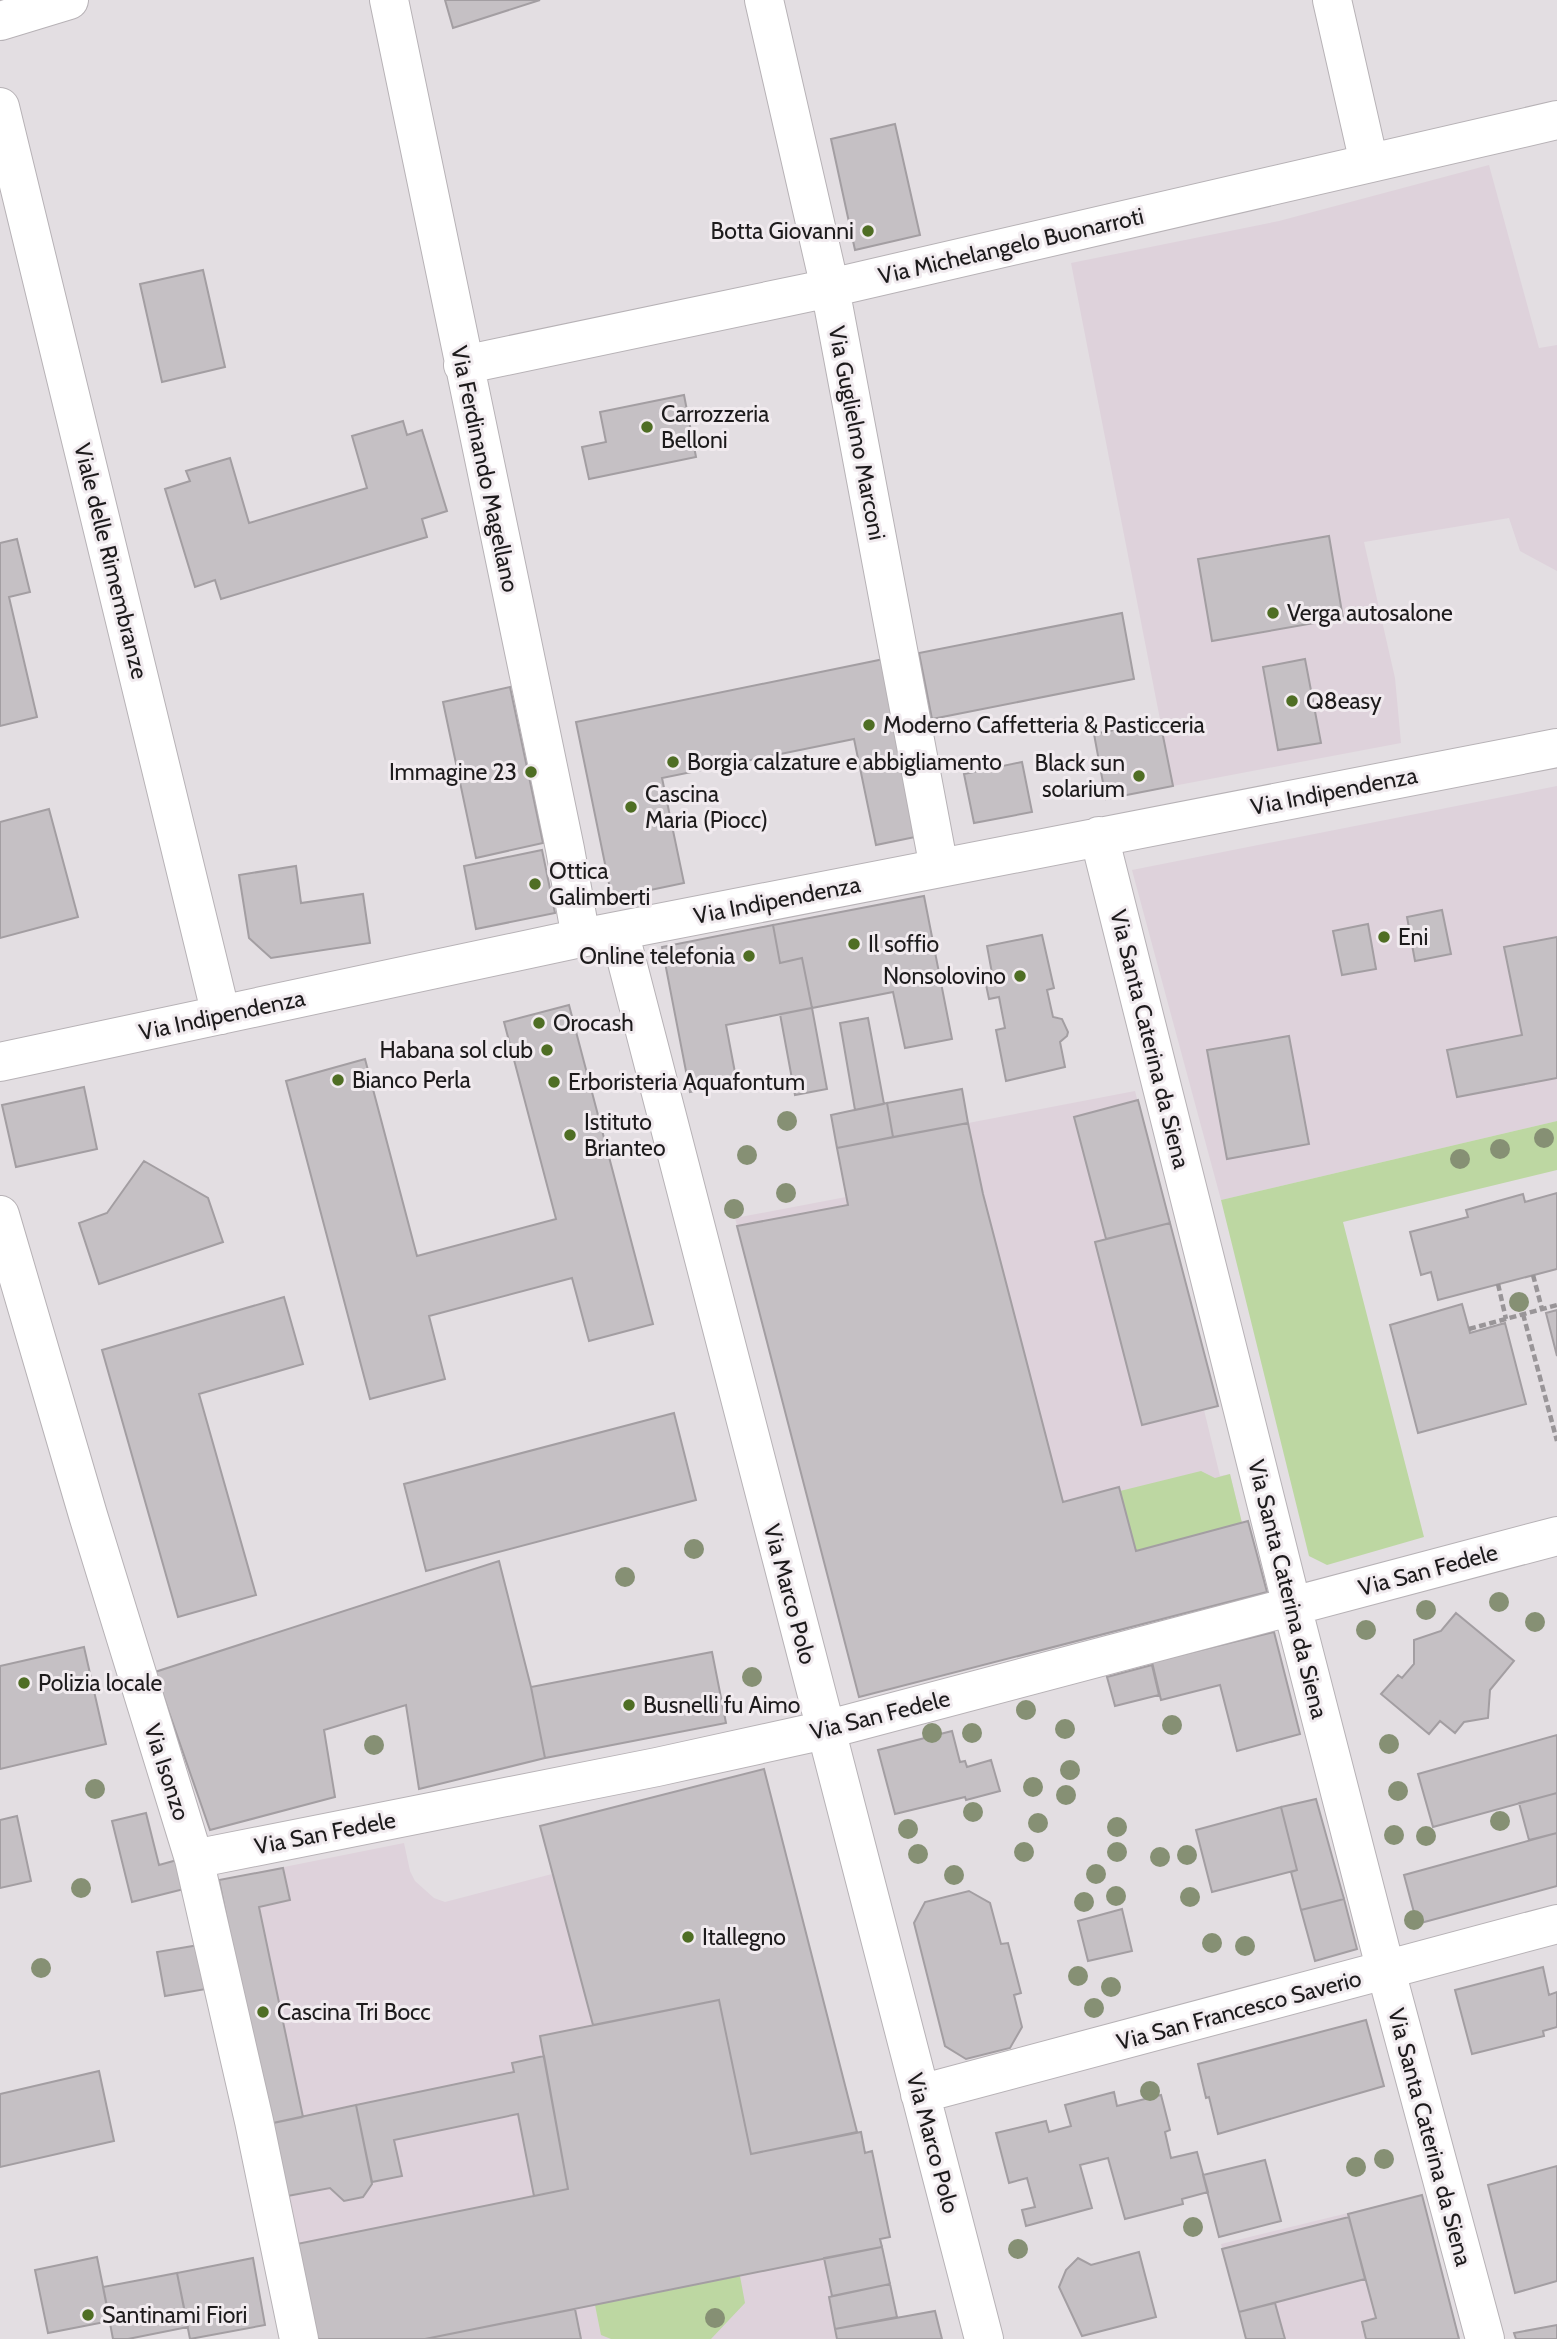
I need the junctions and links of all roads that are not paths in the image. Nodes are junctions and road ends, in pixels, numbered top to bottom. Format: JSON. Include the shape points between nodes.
{"nodes":[{"id":1,"x":69,"y":0,"type":"edge"},
{"id":2,"x":389,"y":0,"type":"edge"},
{"id":3,"x":764,"y":0,"type":"edge"},
{"id":4,"x":1332,"y":0,"type":"edge"},
{"id":5,"x":0,"y":21,"type":"edge"},
{"id":6,"x":0,"y":107,"type":"edge"},
{"id":7,"x":1557,"y":120,"type":"edge"},
{"id":8,"x":1369,"y":163,"type":"junction"},
{"id":9,"x":830,"y":288,"type":"junction"},
{"id":10,"x":463,"y":365,"type":"junction"},
{"id":11,"x":1557,"y":748,"type":"edge"},
{"id":12,"x":1099,"y":836,"type":"junction"},
{"id":13,"x":939,"y":868,"type":"junction"},
{"id":14,"x":619,"y":931,"type":"junction"},
{"id":15,"x":581,"y":938,"type":"junction"},
{"id":16,"x":221,"y":1015,"type":"junction"},
{"id":17,"x":0,"y":1062,"type":"edge"},
{"id":18,"x":0,"y":1214,"type":"edge"},
{"id":19,"x":1557,"y":1536,"type":"edge"},
{"id":20,"x":1292,"y":1606,"type":"junction"},
{"id":21,"x":825,"y":1730,"type":"junction"},
{"id":22,"x":194,"y":1859,"type":"junction"},
{"id":23,"x":1557,"y":1924,"type":"edge"},
{"id":24,"x":1386,"y":1971,"type":"junction"},
{"id":25,"x":920,"y":2094,"type":"junction"},
{"id":26,"x":299,"y":2339,"type":"edge"},
{"id":27,"x":984,"y":2339,"type":"edge"},
{"id":28,"x":1485,"y":2339,"type":"edge"}],
"edges":[{"from":1,"to":5,"type":"street"},
{"from":2,"to":10,"type":"street","name":"Via Ferdinando Magellano"},
{"from":3,"to":9,"type":"street","name":"Via Guglielmo Marconi"},
{"from":4,"to":8,"type":"street"},
{"from":6,"to":16,"type":"street","name":"Viale delle Rimembranze"},
{"from":7,"to":8,"type":"street","name":"Via Michelangelo Buonarroti"},
{"from":8,"to":9,"type":"street","name":"Via Michelangelo Buonarroti"},
{"from":9,"to":10,"type":"street","name":"Via Michelangelo Buonarroti"},
{"from":9,"to":13,"type":"street","name":"Via Guglielmo Marconi"},
{"from":10,"to":15,"type":"street","name":"Via Ferdinando Magellano"},
{"from":11,"to":12,"type":"street","name":"Via Indipendenza"},
{"from":12,"to":13,"type":"street","name":"Via Indipendenza"},
{"from":12,"to":20,"type":"street","name":"Via Santa Caterina da Siena"},
{"from":13,"to":14,"type":"street","name":"Via Indipendenza"},
{"from":14,"to":15,"type":"street","name":"Via Indipendenza"},
{"from":14,"to":21,"type":"street","name":"Via Marco Polo"},
{"from":15,"to":16,"type":"street","name":"Via Indipendenza"},
{"from":16,"to":17,"type":"street","name":"Via Indipendenza"},
{"from":18,"to":22,"type":"street","name":"Via Isonzo"},
{"from":19,"to":20,"type":"street","name":"Via San Fedele"},
{"from":20,"to":21,"type":"street","name":"Via San Fedele"},
{"from":20,"to":24,"type":"street","name":"Via Santa Caterina da Siena"},
{"from":21,"to":22,"type":"street","name":"Via San Fedele"},
{"from":21,"to":25,"type":"street","name":"Via Marco Polo"},
{"from":22,"to":26,"type":"street","name":"Via Isonzo"},
{"from":23,"to":24,"type":"street","name":"Via San Francesco Saverio"},
{"from":24,"to":25,"type":"street","name":"Via San Francesco Saverio"},
{"from":24,"to":28,"type":"street","name":"Via Santa Caterina da Siena"},
{"from":25,"to":27,"type":"street","name":"Via Marco Polo"}]}
